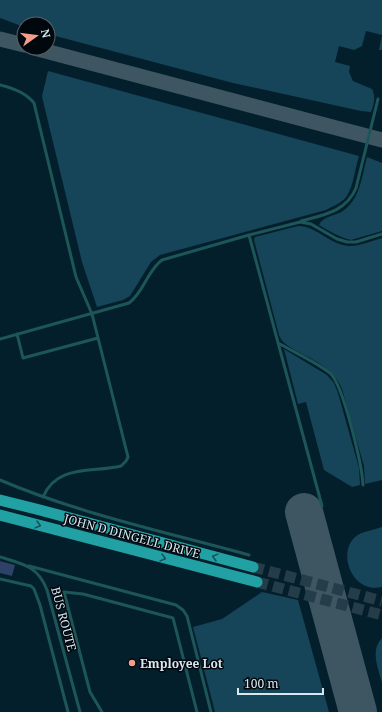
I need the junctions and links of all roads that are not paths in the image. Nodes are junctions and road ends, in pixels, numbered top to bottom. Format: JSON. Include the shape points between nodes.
{"nodes":[{"id":1,"x":0,"y":85,"type":"edge"},
{"id":2,"x":378,"y":99,"type":"dead end"},
{"id":3,"x":293,"y":223,"type":"junction"},
{"id":4,"x":382,"y":234,"type":"edge"},
{"id":5,"x":249,"y":235,"type":"junction"},
{"id":6,"x":92,"y":314,"type":"junction"},
{"id":7,"x":17,"y":334,"type":"junction"},
{"id":8,"x":0,"y":338,"type":"edge"},
{"id":9,"x":98,"y":338,"type":"junction"},
{"id":10,"x":278,"y":343,"type":"junction"},
{"id":11,"x":0,"y":480,"type":"edge"},
{"id":12,"x":363,"y":485,"type":"dead end"},
{"id":13,"x":0,"y":496,"type":"edge"},
{"id":14,"x":43,"y":497,"type":"junction"},
{"id":15,"x":0,"y":500,"type":"edge"},
{"id":16,"x":322,"y":506,"type":"dead end"},
{"id":17,"x":36,"y":509,"type":"junction"},
{"id":18,"x":0,"y":515,"type":"edge"},
{"id":19,"x":249,"y":555,"type":"dead end"},
{"id":20,"x":0,"y":557,"type":"edge"},
{"id":21,"x":29,"y":566,"type":"junction"},
{"id":22,"x":253,"y":567,"type":"tunnel mouth"},
{"id":23,"x":0,"y":578,"type":"edge"},
{"id":24,"x":257,"y":582,"type":"tunnel mouth"},
{"id":25,"x":68,"y":712,"type":"edge"},
{"id":26,"x":80,"y":712,"type":"edge"},
{"id":27,"x":102,"y":712,"type":"edge"},
{"id":28,"x":197,"y":712,"type":"edge"},
{"id":29,"x":211,"y":712,"type":"edge"}],
"edges":[{"from":1,"to":6,"type":"lane","via":[[18,90],[34,103],[76,277]]},
{"from":2,"to":3,"type":"lane","via":[[356,188],[350,199],[331,213]]},
{"from":3,"to":4,"type":"lane","via":[[311,224],[347,242],[356,242]]},
{"from":3,"to":5,"type":"lane"},
{"from":5,"to":6,"type":"lane","via":[[162,260],[153,268],[134,299],[124,305]]},
{"from":5,"to":10,"type":"lane"},
{"from":6,"to":7,"type":"lane"},
{"from":6,"to":9,"type":"lane"},
{"from":7,"to":8,"type":"lane"},
{"from":7,"to":9,"type":"lane","via":[[23,358]]},
{"from":9,"to":14,"type":"lane","via":[[127,453],[126,462],[117,467],[66,473],[48,486]]},
{"from":10,"to":12,"type":"lane","via":[[327,371],[336,381],[361,467]]},
{"from":10,"to":16,"type":"lane"},
{"from":11,"to":14,"type":"lane"},
{"from":13,"to":17,"type":"highway"},
{"from":14,"to":19,"type":"lane"},
{"from":15,"to":17,"type":"highway","name":"JOHN D DINGELL DRIVE"},
{"from":22,"to":17,"type":"highway","name":"JOHN D DINGELL DRIVE","one_way":true},
{"from":18,"to":24,"type":"highway","name":"JOHN D DINGELL DRIVE","one_way":true},
{"from":20,"to":21,"type":"lane","name":"BUS ROUTE"},
{"from":21,"to":26,"type":"lane","name":"BUS ROUTE","via":[[42,577],[47,590]]},
{"from":21,"to":29,"type":"lane","via":[[181,607],[187,616]]},
{"from":23,"to":25,"type":"lane","via":[[30,586],[34,590],[42,609]]},
{"from":27,"to":28,"type":"lane","via":[[90,692],[64,592],[83,594],[173,618]]}]}
